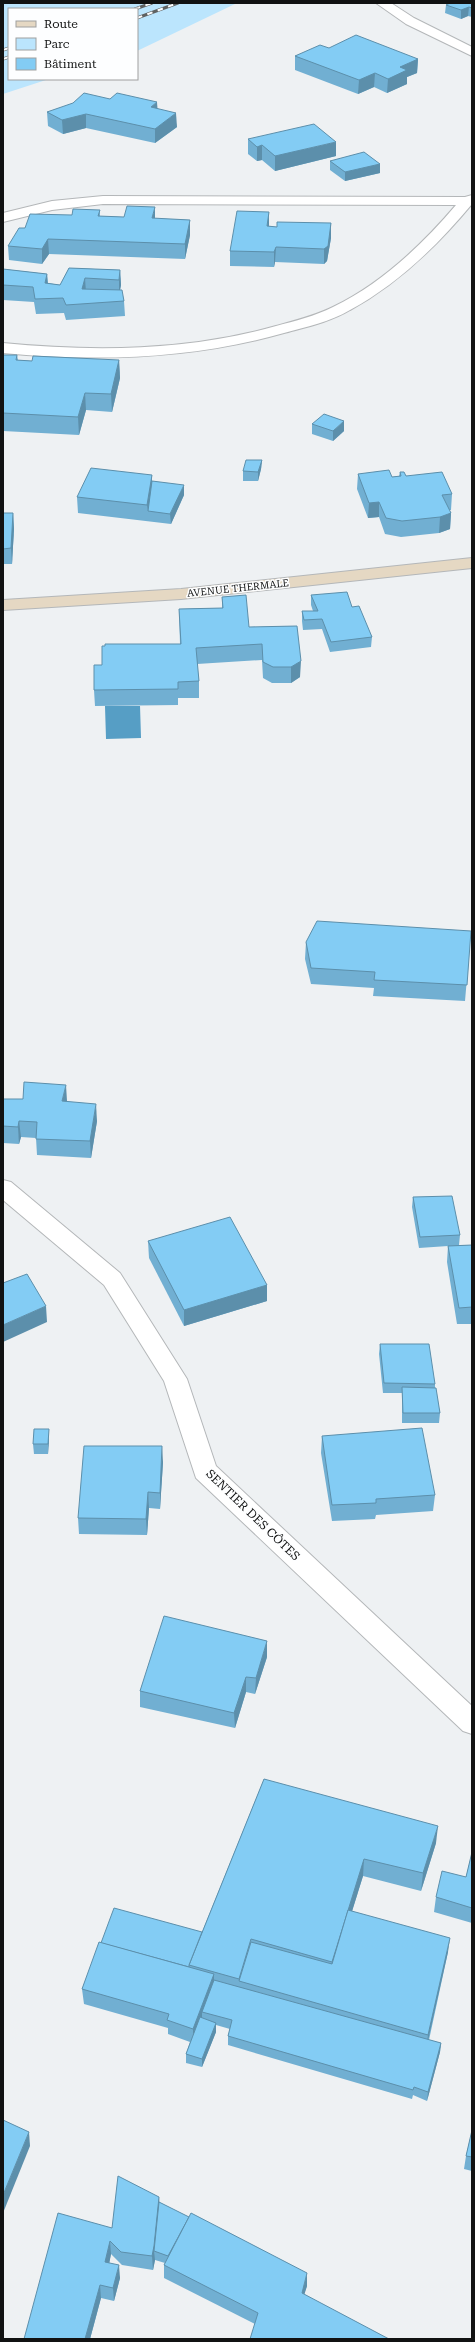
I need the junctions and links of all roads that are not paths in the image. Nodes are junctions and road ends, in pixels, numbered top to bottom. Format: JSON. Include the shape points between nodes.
{"nodes":[{"id":1,"x":382,"y":3,"type":"edge"},
{"id":2,"x":472,"y":52,"type":"edge"},
{"id":3,"x":470,"y":200,"type":"edge"},
{"id":4,"x":3,"y":218,"type":"edge"},
{"id":5,"x":3,"y":348,"type":"edge"},
{"id":6,"x":472,"y":563,"type":"edge"},
{"id":7,"x":3,"y":605,"type":"edge"},
{"id":8,"x":3,"y":1188,"type":"edge"},
{"id":9,"x":472,"y":1724,"type":"edge"}],
"edges":[{"from":1,"to":2,"type":"street","via":[[410,21]]},
{"from":3,"to":4,"type":"street","via":[[103,200],[54,205]]},
{"from":3,"to":5,"type":"street","via":[[443,231],[380,286],[343,308],[264,335],[200,348],[87,353]]},
{"from":6,"to":7,"type":"main road","name":"AVENUE THERMALE","via":[[181,594]]},
{"from":8,"to":9,"type":"street","name":"SENTIER DES CÔTES","via":[[112,1280],[175,1379],[205,1471]]}]}
